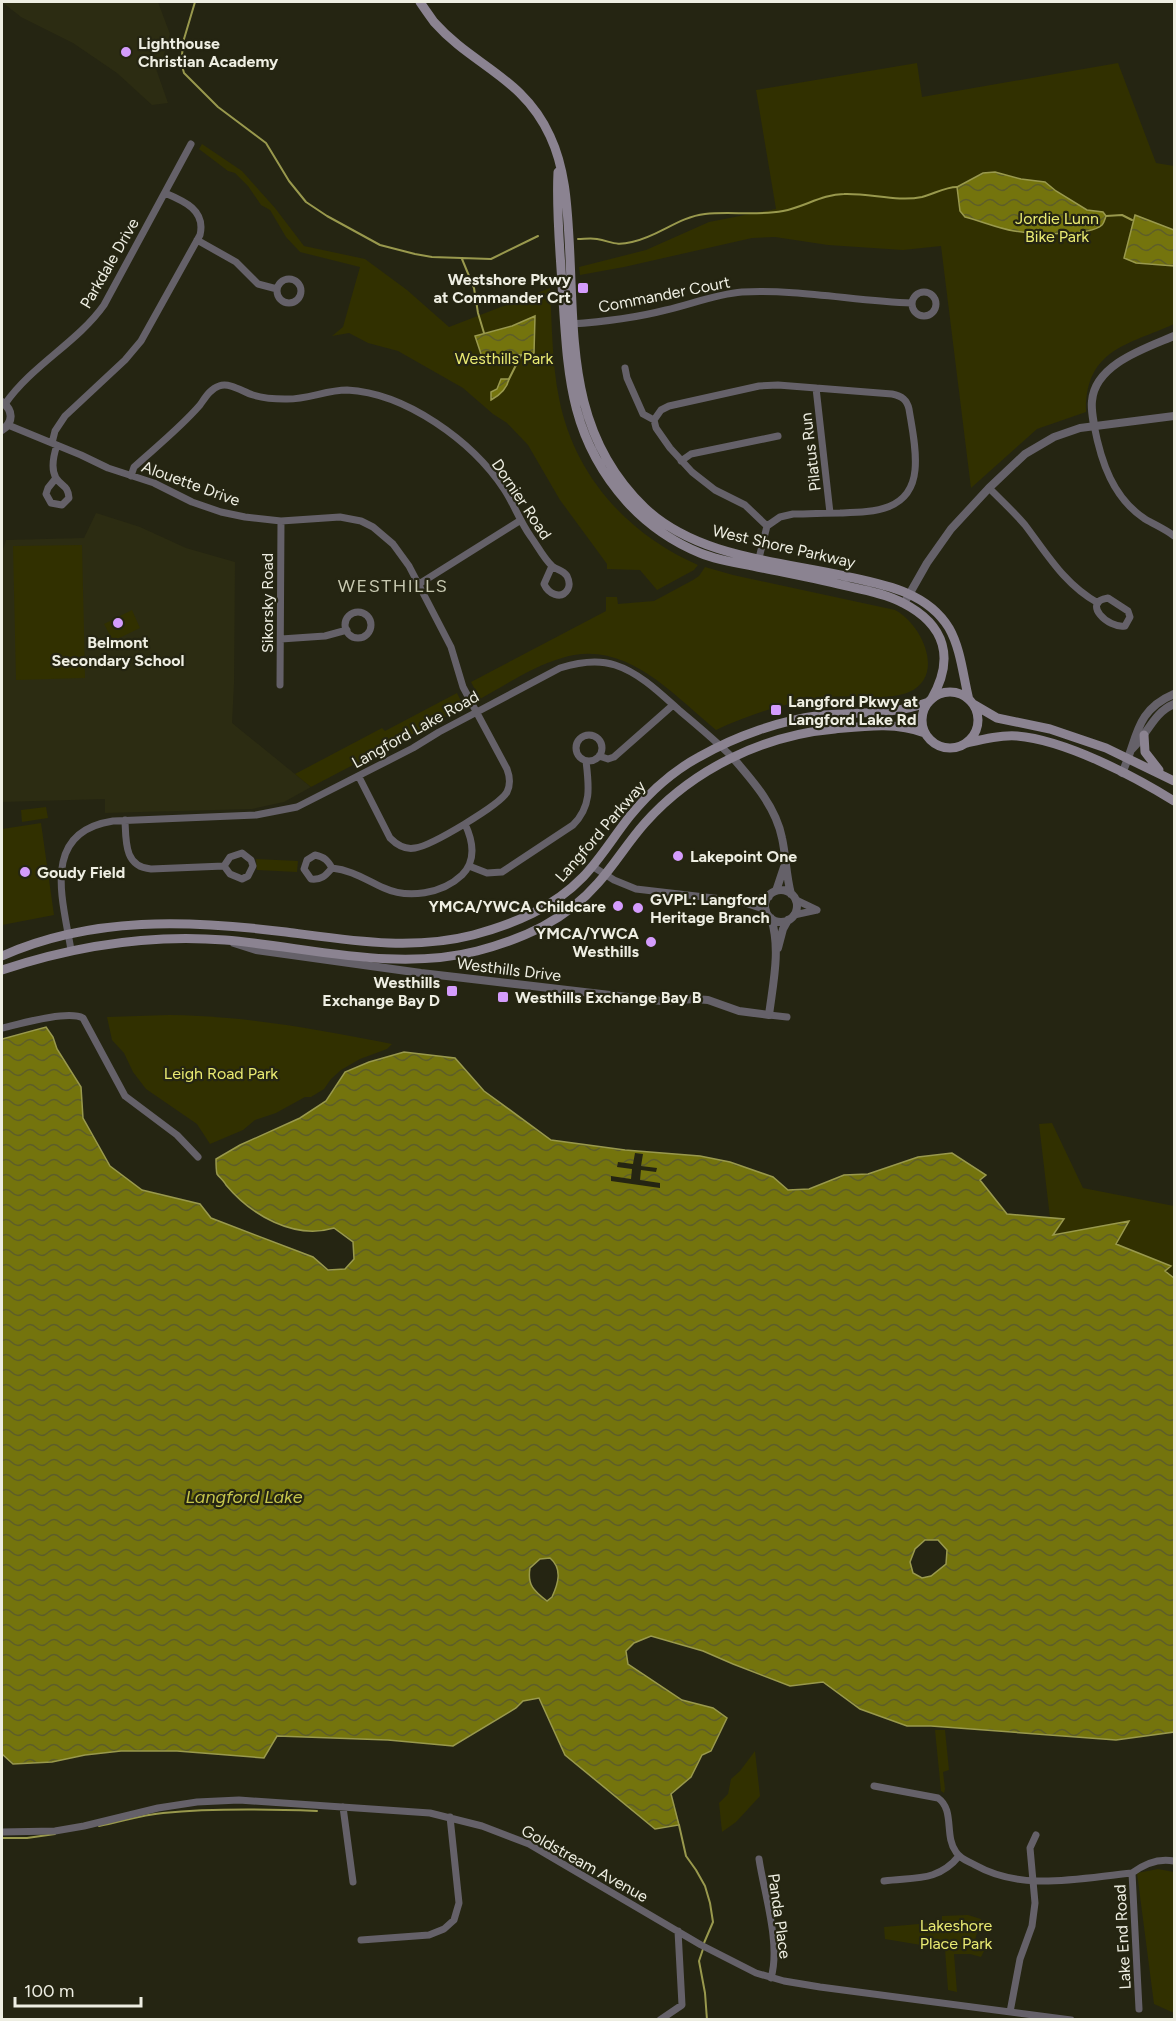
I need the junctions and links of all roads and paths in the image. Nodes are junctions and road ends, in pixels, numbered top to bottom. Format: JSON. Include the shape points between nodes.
{"nodes":[{"id":1,"x":420,"y":2,"type":"edge"},
{"id":2,"x":191,"y":144,"type":"dead end"},
{"id":3,"x":165,"y":193,"type":"junction"},
{"id":4,"x":197,"y":240,"type":"junction"},
{"id":5,"x":277,"y":289,"type":"dead end"},
{"id":6,"x":912,"y":303,"type":"dead end"},
{"id":7,"x":570,"y":324,"type":"junction"},
{"id":8,"x":1174,"y":336,"type":"edge"},
{"id":9,"x":625,"y":368,"type":"dead end"},
{"id":10,"x":816,"y":388,"type":"junction"},
{"id":11,"x":3,"y":403,"type":"edge"},
{"id":12,"x":1174,"y":416,"type":"edge"},
{"id":13,"x":654,"y":420,"type":"junction"},
{"id":14,"x":1094,"y":425,"type":"junction"},
{"id":15,"x":5,"y":428,"type":"edge"},
{"id":16,"x":778,"y":436,"type":"dead end"},
{"id":17,"x":55,"y":444,"type":"junction"},
{"id":18,"x":681,"y":461,"type":"junction"},
{"id":19,"x":130,"y":476,"type":"junction"},
{"id":20,"x":56,"y":478,"type":"dead end"},
{"id":21,"x":989,"y":488,"type":"junction"},
{"id":22,"x":830,"y":513,"type":"junction"},
{"id":23,"x":521,"y":520,"type":"junction"},
{"id":24,"x":281,"y":521,"type":"junction"},
{"id":25,"x":767,"y":526,"type":"junction"},
{"id":26,"x":1174,"y":536,"type":"edge"},
{"id":27,"x":758,"y":563,"type":"junction"},
{"id":28,"x":552,"y":566,"type":"dead end"},
{"id":29,"x":419,"y":585,"type":"junction"},
{"id":30,"x":910,"y":594,"type":"junction"},
{"id":31,"x":904,"y":603,"type":"junction"},
{"id":32,"x":1098,"y":603,"type":"junction"},
{"id":33,"x":346,"y":630,"type":"dead end"},
{"id":34,"x":280,"y":639,"type":"junction"},
{"id":35,"x":280,"y":685,"type":"dead end"},
{"id":36,"x":1174,"y":694,"type":"edge"},
{"id":37,"x":930,"y":701,"type":"junction"},
{"id":38,"x":971,"y":702,"type":"junction"},
{"id":39,"x":1174,"y":704,"type":"edge"},
{"id":40,"x":673,"y":705,"type":"junction"},
{"id":41,"x":476,"y":712,"type":"junction"},
{"id":42,"x":925,"y":733,"type":"junction"},
{"id":43,"x":1144,"y":735,"type":"junction"},
{"id":44,"x":967,"y":743,"type":"junction"},
{"id":45,"x":721,"y":746,"type":"junction"},
{"id":46,"x":1131,"y":753,"type":"junction"},
{"id":47,"x":599,"y":756,"type":"junction"},
{"id":48,"x":733,"y":758,"type":"junction"},
{"id":49,"x":586,"y":761,"type":"junction"},
{"id":50,"x":1122,"y":773,"type":"junction"},
{"id":51,"x":1163,"y":774,"type":"junction"},
{"id":52,"x":359,"y":777,"type":"junction"},
{"id":53,"x":1174,"y":781,"type":"edge"},
{"id":54,"x":1174,"y":801,"type":"edge"},
{"id":55,"x":125,"y":820,"type":"junction"},
{"id":56,"x":465,"y":824,"type":"junction"},
{"id":57,"x":785,"y":864,"type":"junction"},
{"id":58,"x":469,"y":866,"type":"junction"},
{"id":59,"x":592,"y":866,"type":"junction"},
{"id":60,"x":224,"y":867,"type":"dead end"},
{"id":61,"x":332,"y":868,"type":"dead end"},
{"id":62,"x":605,"y":874,"type":"junction"},
{"id":63,"x":772,"y":894,"type":"junction"},
{"id":64,"x":793,"y":897,"type":"junction"},
{"id":65,"x":739,"y":901,"type":"junction"},
{"id":66,"x":768,"y":914,"type":"junction"},
{"id":67,"x":791,"y":918,"type":"junction"},
{"id":68,"x":68,"y":933,"type":"junction"},
{"id":69,"x":227,"y":940,"type":"junction"},
{"id":70,"x":71,"y":950,"type":"junction"},
{"id":71,"x":776,"y":955,"type":"junction"},
{"id":72,"x":2,"y":956,"type":"edge"},
{"id":73,"x":2,"y":970,"type":"edge"},
{"id":74,"x":769,"y":1015,"type":"junction"},
{"id":75,"x":788,"y":1017,"type":"dead end"},
{"id":76,"x":2,"y":1028,"type":"edge"},
{"id":77,"x":198,"y":1157,"type":"dead end"},
{"id":78,"x":874,"y":1786,"type":"dead end"},
{"id":79,"x":343,"y":1807,"type":"junction"},
{"id":80,"x":450,"y":1817,"type":"junction"},
{"id":81,"x":2,"y":1832,"type":"edge"},
{"id":82,"x":1036,"y":1835,"type":"dead end"},
{"id":83,"x":959,"y":1856,"type":"junction"},
{"id":84,"x":759,"y":1859,"type":"dead end"},
{"id":85,"x":1174,"y":1861,"type":"edge"},
{"id":86,"x":1132,"y":1873,"type":"junction"},
{"id":87,"x":884,"y":1881,"type":"dead end"},
{"id":88,"x":353,"y":1882,"type":"dead end"},
{"id":89,"x":1034,"y":1882,"type":"junction"},
{"id":90,"x":678,"y":1931,"type":"junction"},
{"id":91,"x":361,"y":1941,"type":"dead end"},
{"id":92,"x":771,"y":1978,"type":"junction"},
{"id":93,"x":1139,"y":2009,"type":"dead end"},
{"id":94,"x":1010,"y":2012,"type":"junction"},
{"id":95,"x":660,"y":2019,"type":"edge"},
{"id":96,"x":1071,"y":2019,"type":"edge"}],
"edges":[{"from":1,"to":7,"type":"main road","name":"West Shore Parkway","via":[[448,35],[518,90],[535,109],[551,138],[559,164],[558,220]]},
{"from":2,"to":3,"type":"street","name":"Parkdale Drive"},
{"from":3,"to":4,"type":"street","via":[[198,213],[201,229]]},
{"from":3,"to":11,"type":"street","name":"Parkdale Drive","via":[[98,313]]},
{"from":4,"to":5,"type":"street","via":[[236,262],[258,284]]},
{"from":4,"to":17,"type":"street","via":[[134,351],[64,416],[55,431]]},
{"from":6,"to":7,"type":"street","name":"Commander Court","via":[[740,292],[632,317]]},
{"from":7,"to":27,"type":"main road","name":"West Shore Parkway","via":[[584,409],[615,473],[664,523]]},
{"from":8,"to":14,"type":"street","via":[[1109,370],[1092,401]]},
{"from":9,"to":13,"type":"street","via":[[643,414]]},
{"from":10,"to":13,"type":"street","via":[[759,386],[669,405]]},
{"from":10,"to":22,"type":"street","name":"Pilatus Run"},
{"from":10,"to":22,"type":"street","via":[[903,398],[909,409],[916,464],[909,490],[895,504],[872,512]]},
{"from":11,"to":15,"type":"street","via":[[11,415]]},
{"from":12,"to":14,"type":"street"},
{"from":13,"to":18,"type":"street","via":[[660,435]]},
{"from":14,"to":21,"type":"street","via":[[1040,444]]},
{"from":14,"to":26,"type":"street","via":[[1104,466],[1120,494],[1145,519]]},
{"from":15,"to":17,"type":"street","name":"Alouette Drive"},
{"from":16,"to":18,"type":"street","via":[[691,454]]},
{"from":17,"to":19,"type":"street","name":"Alouette Drive"},
{"from":17,"to":20,"type":"street"},
{"from":18,"to":25,"type":"street","via":[[710,486],[751,510]]},
{"from":19,"to":23,"type":"street","name":"Dornier Road","via":[[134,467],[218,386],[281,399],[353,391],[403,405],[454,436],[495,478]]},
{"from":19,"to":24,"type":"street","name":"Alouette Drive","via":[[221,512]]},
{"from":21,"to":30,"type":"street","via":[[939,545]]},
{"from":21,"to":32,"type":"street","via":[[1025,525],[1058,571]]},
{"from":22,"to":25,"type":"street","via":[[786,515]]},
{"from":23,"to":28,"type":"street","name":"Dornier Road"},
{"from":23,"to":29,"type":"street"},
{"from":24,"to":29,"type":"street","name":"Alouette Drive","via":[[340,517],[367,524],[393,544]]},
{"from":24,"to":34,"type":"street","name":"Sikorsky Road"},
{"from":25,"to":27,"type":"street"},
{"from":27,"to":30,"type":"main road","name":"West Shore Parkway","via":[[885,585]]},
{"from":27,"to":31,"type":"main road","name":"West Shore Parkway"},
{"from":29,"to":41,"type":"street","name":"Alouette Drive","via":[[451,647],[460,680]]},
{"from":30,"to":31,"type":"street"},
{"from":30,"to":38,"type":"main road","name":"West Shore Parkway","via":[[940,616],[949,628]]},
{"from":31,"to":37,"type":"main road","name":"West Shore Parkway","via":[[929,623],[944,646],[944,674]]},
{"from":32,"to":32,"type":"street","via":[[1098,614],[1114,626],[1125,626],[1130,621],[1128,610],[1113,600],[1102,599]]},
{"from":33,"to":34,"type":"street","via":[[325,636]]},
{"from":34,"to":35,"type":"street","name":"Sikorsky Road"},
{"from":36,"to":46,"type":"street","via":[[1150,709],[1133,738]]},
{"from":37,"to":38,"type":"main road","via":[[954,693]]},
{"from":37,"to":42,"type":"main road","via":[[922,717]]},
{"from":37,"to":45,"type":"main road","name":"Langford Parkway","via":[[894,712],[804,718]]},
{"from":38,"to":44,"type":"main road","via":[[978,720]]},
{"from":38,"to":46,"type":"main road","via":[[997,718]]},
{"from":39,"to":43,"type":"street","via":[[1157,715]]},
{"from":40,"to":41,"type":"street","name":"Langford Lake Road","via":[[631,672],[613,664],[588,662],[560,668]]},
{"from":40,"to":45,"type":"street","name":"Langford Lake Road"},
{"from":40,"to":47,"type":"street","via":[[614,757]]},
{"from":41,"to":52,"type":"street","name":"Langford Lake Road"},
{"from":41,"to":56,"type":"street","name":"Alouette Drive","via":[[507,769],[510,783],[502,799]]},
{"from":42,"to":44,"type":"main road","via":[[943,747]]},
{"from":42,"to":48,"type":"main road","name":"Langford Parkway","via":[[892,726],[824,730],[776,740]]},
{"from":43,"to":46,"type":"street"},
{"from":43,"to":51,"type":"main road","via":[[1145,752]]},
{"from":44,"to":50,"type":"main road","via":[[1004,736],[1031,738],[1074,751]]},
{"from":45,"to":48,"type":"street","name":"Langford Lake Road"},
{"from":45,"to":59,"type":"main road","name":"Langford Parkway","via":[[696,758],[652,793]]},
{"from":46,"to":50,"type":"street"},
{"from":46,"to":51,"type":"main road"},
{"from":47,"to":49,"type":"street"},
{"from":47,"to":49,"type":"street","via":[[600,741],[586,736],[576,747]]},
{"from":48,"to":57,"type":"street","name":"Langford Lake Road","via":[[775,817]]},
{"from":48,"to":62,"type":"main road","name":"Langford Parkway","via":[[694,780],[667,802]]},
{"from":49,"to":58,"type":"street","via":[[589,797],[573,825],[502,872],[487,873]]},
{"from":50,"to":54,"type":"main road"},
{"from":51,"to":53,"type":"main road"},
{"from":52,"to":55,"type":"street","name":"Langford Lake Road","via":[[297,807],[270,814]]},
{"from":52,"to":56,"type":"street","via":[[390,838],[401,846],[421,847]]},
{"from":55,"to":60,"type":"street","via":[[128,853],[142,867]]},
{"from":55,"to":68,"type":"street","name":"Langford Lake Road","via":[[93,825],[76,837],[66,852],[60,876]]},
{"from":56,"to":58,"type":"street","via":[[473,847]]},
{"from":57,"to":63,"type":"street","name":"Langford Lake Road"},
{"from":57,"to":64,"type":"street","name":"Langford Lake Road"},
{"from":58,"to":61,"type":"street","via":[[457,879],[440,888],[411,893],[393,891],[349,871]]},
{"from":59,"to":62,"type":"street"},
{"from":59,"to":68,"type":"main road","name":"Langford Parkway","via":[[563,895],[535,913],[505,926],[435,942],[367,942],[232,925],[172,922]]},
{"from":62,"to":65,"type":"street","via":[[636,889]]},
{"from":62,"to":69,"type":"main road","name":"Langford Parkway","via":[[574,907],[553,921],[508,942],[474,952],[378,958]]},
{"from":63,"to":64,"type":"street","via":[[784,891]]},
{"from":63,"to":65,"type":"street"},
{"from":63,"to":66,"type":"street"},
{"from":64,"to":67,"type":"street","via":[[797,908]]},
{"from":64,"to":67,"type":"street","via":[[817,910]]},
{"from":65,"to":66,"type":"street"},
{"from":66,"to":67,"type":"street","via":[[779,922]]},
{"from":66,"to":71,"type":"street","via":[[774,927]]},
{"from":67,"to":71,"type":"street","via":[[783,929]]},
{"from":68,"to":70,"type":"street","name":"Langford Lake Road"},
{"from":68,"to":72,"type":"main road","name":"Langford Parkway"},
{"from":69,"to":70,"type":"main road","name":"Langford Parkway","via":[[159,938]]},
{"from":69,"to":74,"type":"street","name":"Westhills Drive","via":[[256,950],[572,992],[661,1001],[708,1000],[739,1011]]},
{"from":70,"to":73,"type":"main road","name":"Langford Parkway"},
{"from":71,"to":74,"type":"street"},
{"from":74,"to":75,"type":"street","name":"Westhills Drive"},
{"from":76,"to":77,"type":"street","via":[[40,1019],[75,1015],[83,1018],[125,1096],[177,1135]]},
{"from":78,"to":83,"type":"street","via":[[931,1795],[943,1801],[951,1842]]},
{"from":79,"to":80,"type":"street","name":"Goldstream Avenue"},
{"from":79,"to":81,"type":"street","name":"Goldstream Avenue","via":[[239,1800],[197,1802],[74,1828]]},
{"from":79,"to":88,"type":"street"},
{"from":80,"to":90,"type":"street","name":"Goldstream Avenue","via":[[529,1844]]},
{"from":80,"to":91,"type":"street","via":[[459,1903],[454,1920],[429,1935]]},
{"from":82,"to":89,"type":"street","via":[[1030,1848]]},
{"from":83,"to":87,"type":"street","via":[[938,1874]]},
{"from":83,"to":89,"type":"street","via":[[1001,1877]]},
{"from":84,"to":92,"type":"street","name":"Panda Place","via":[[772,1933],[775,1966]]},
{"from":85,"to":86,"type":"street","name":"Lake End Road","via":[[1147,1863]]},
{"from":86,"to":89,"type":"street"},
{"from":86,"to":93,"type":"street","name":"Lake End Road"},
{"from":89,"to":94,"type":"street","via":[[1032,1926],[1020,1959]]},
{"from":90,"to":92,"type":"street","name":"Goldstream Avenue"},
{"from":90,"to":95,"type":"street","via":[[682,2005]]},
{"from":92,"to":94,"type":"street","name":"Goldstream Avenue"},
{"from":94,"to":96,"type":"street","name":"Goldstream Avenue"}]}
